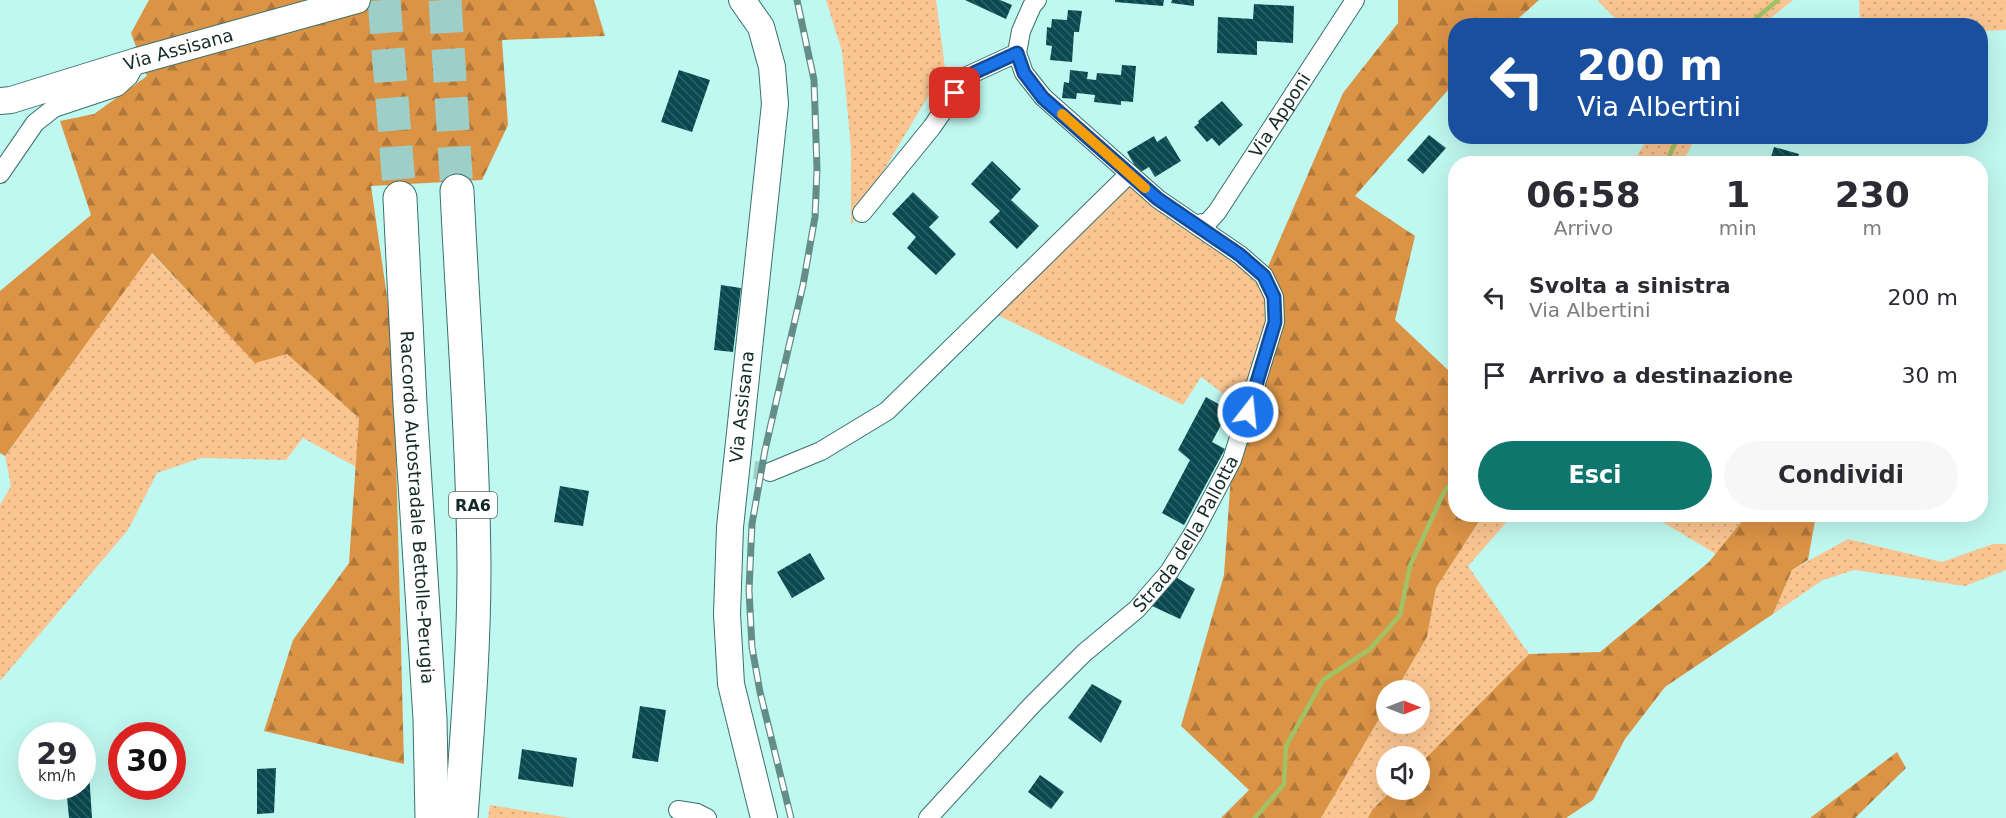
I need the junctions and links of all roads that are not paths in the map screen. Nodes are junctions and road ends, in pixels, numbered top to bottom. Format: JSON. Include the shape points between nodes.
{"nodes":[{"id":1,"x":357,"y":0,"type":"edge"},
{"id":2,"x":742,"y":0,"type":"edge"},
{"id":3,"x":1037,"y":0,"type":"edge"},
{"id":4,"x":1355,"y":0,"type":"edge"},
{"id":5,"x":1017,"y":53,"type":"junction"},
{"id":6,"x":137,"y":61,"type":"junction"},
{"id":7,"x":0,"y":102,"type":"edge"},
{"id":8,"x":0,"y":174,"type":"edge"},
{"id":9,"x":1129,"y":174,"type":"junction"},
{"id":10,"x":457,"y":192,"type":"tunnel mouth"},
{"id":11,"x":400,"y":198,"type":"tunnel mouth"},
{"id":12,"x":862,"y":213,"type":"dead end"},
{"id":13,"x":1197,"y":224,"type":"junction"},
{"id":14,"x":754,"y":470,"type":"junction"},
{"id":15,"x":415,"y":474,"type":"junction"},
{"id":16,"x":472,"y":680,"type":"junction"},
{"id":17,"x":678,"y":810,"type":"dead end"},
{"id":18,"x":415,"y":818,"type":"edge"},
{"id":19,"x":432,"y":818,"type":"edge"},
{"id":20,"x":461,"y":818,"type":"edge"},
{"id":21,"x":471,"y":818,"type":"edge"},
{"id":22,"x":707,"y":818,"type":"edge"},
{"id":23,"x":764,"y":818,"type":"edge"},
{"id":24,"x":928,"y":818,"type":"edge"}],
"edges":[{"from":1,"to":6,"type":"main road","name":"Via Assisana"},
{"from":2,"to":14,"type":"main road","name":"Via Assisana","via":[[761,27],[772,67],[775,104]]},
{"from":3,"to":5,"type":"street","via":[[1021,31]]},
{"from":4,"to":13,"type":"street","name":"Via Apponi","via":[[1217,212],[1208,222]]},
{"from":5,"to":9,"type":"street","name":"Strada della Pallotta","via":[[1024,73],[1043,98]]},
{"from":5,"to":12,"type":"street","via":[[967,76],[932,127]]},
{"from":6,"to":7,"type":"main road","name":"Via Assisana"},
{"from":6,"to":8,"type":"street","via":[[117,87],[47,113],[35,123]]},
{"from":9,"to":13,"type":"street","name":"Strada della Pallotta"},
{"from":9,"to":14,"type":"street","via":[[887,411],[820,451]]},
{"from":10,"to":16,"type":"highway","number":"RA6","via":[[472,473]]},
{"from":11,"to":15,"type":"highway","name":"Raccordo Autostradale Bettolle-Perugia"},
{"from":13,"to":24,"type":"street","name":"Strada della Pallotta","via":[[1264,276],[1274,297],[1275,322],[1232,460],[1169,572],[1137,609],[1084,653],[1032,705]]},
{"from":14,"to":23,"type":"main road","name":"Via Assisana","via":[[730,527],[728,648],[731,684]]},
{"from":15,"to":18,"type":"highway","via":[[409,532],[418,719]]},
{"from":15,"to":19,"type":"highway","name":"Raccordo Autostradale Bettolle-Perugia"},
{"from":16,"to":20,"type":"highway","number":"RA6"},
{"from":16,"to":21,"type":"highway","via":[[476,757]]},
{"from":17,"to":22,"type":"street"}]}
